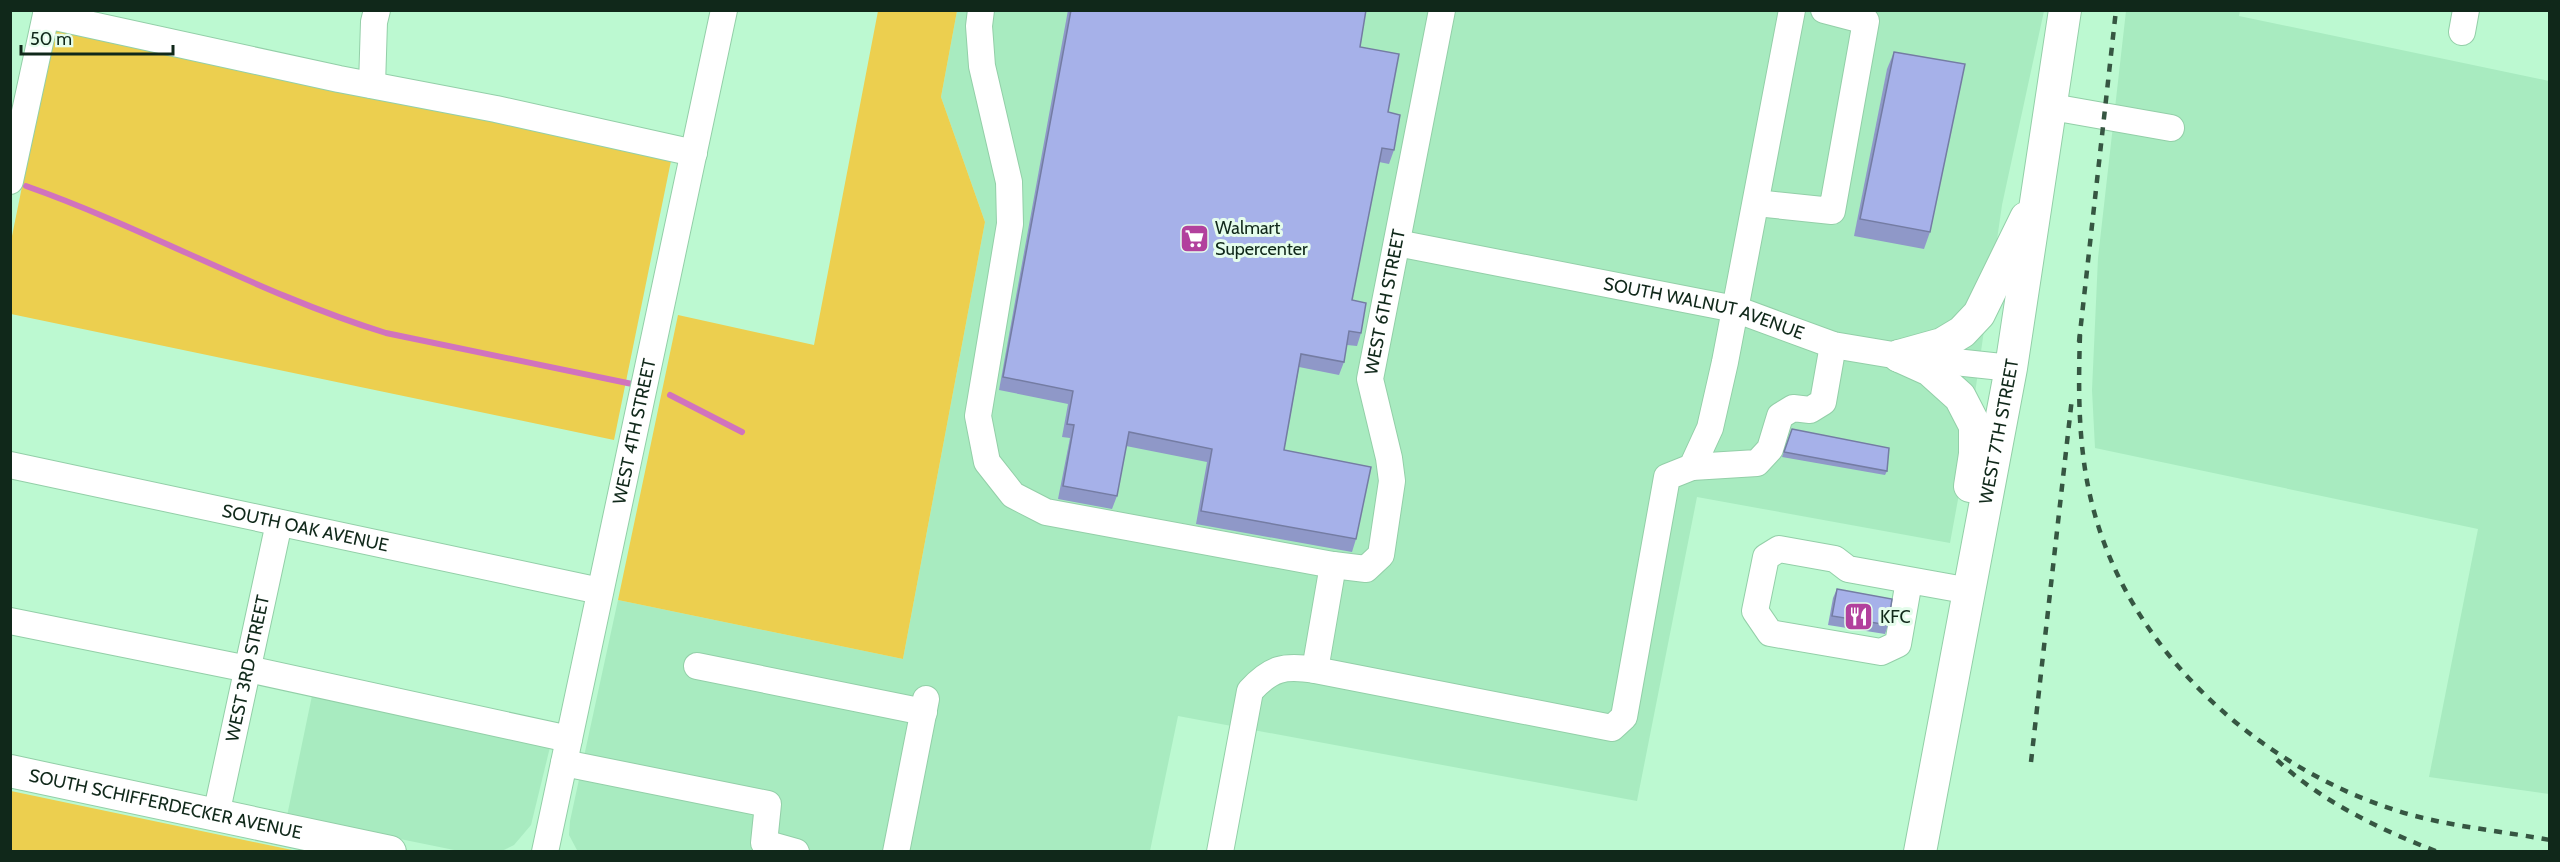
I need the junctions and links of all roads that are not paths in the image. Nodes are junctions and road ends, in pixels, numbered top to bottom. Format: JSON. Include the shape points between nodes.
{"nodes":[{"id":1,"x":377,"y":10,"type":"edge"},
{"id":2,"x":724,"y":10,"type":"edge"},
{"id":3,"x":981,"y":10,"type":"edge"},
{"id":4,"x":1442,"y":10,"type":"edge"},
{"id":5,"x":1792,"y":10,"type":"edge"},
{"id":6,"x":1824,"y":10,"type":"edge"},
{"id":7,"x":2065,"y":10,"type":"edge"},
{"id":8,"x":46,"y":13,"type":"edge"},
{"id":9,"x":372,"y":85,"type":"junction"},
{"id":10,"x":2052,"y":107,"type":"junction"},
{"id":11,"x":2171,"y":128,"type":"dead end"},
{"id":12,"x":694,"y":153,"type":"junction"},
{"id":13,"x":10,"y":181,"type":"edge"},
{"id":14,"x":2040,"y":191,"type":"junction"},
{"id":15,"x":1756,"y":203,"type":"junction"},
{"id":16,"x":1397,"y":243,"type":"junction"},
{"id":17,"x":1735,"y":309,"type":"junction"},
{"id":18,"x":1833,"y":345,"type":"junction"},
{"id":19,"x":1899,"y":356,"type":"junction"},
{"id":20,"x":2011,"y":368,"type":"junction"},
{"id":21,"x":10,"y":465,"type":"edge"},
{"id":22,"x":1692,"y":466,"type":"junction"},
{"id":23,"x":279,"y":523,"type":"junction"},
{"id":24,"x":1980,"y":536,"type":"junction"},
{"id":25,"x":1333,"y":565,"type":"junction"},
{"id":26,"x":1909,"y":581,"type":"junction"},
{"id":27,"x":600,"y":591,"type":"junction"},
{"id":28,"x":1970,"y":591,"type":"junction"},
{"id":29,"x":10,"y":621,"type":"edge"},
{"id":30,"x":697,"y":666,"type":"dead end"},
{"id":31,"x":248,"y":669,"type":"junction"},
{"id":32,"x":1315,"y":670,"type":"junction"},
{"id":33,"x":566,"y":751,"type":"junction"},
{"id":34,"x":10,"y":771,"type":"edge"},
{"id":35,"x":216,"y":815,"type":"junction"},
{"id":36,"x":390,"y":852,"type":"edge"},
{"id":37,"x":545,"y":852,"type":"edge"},
{"id":38,"x":796,"y":852,"type":"edge"},
{"id":39,"x":896,"y":852,"type":"edge"},
{"id":40,"x":1220,"y":852,"type":"edge"},
{"id":41,"x":1920,"y":852,"type":"edge"}],
"edges":[{"from":1,"to":9,"type":"street"},
{"from":2,"to":12,"type":"street","name":"WEST 4TH STREET"},
{"from":3,"to":25,"type":"street","name":"WEST 6TH STREET","via":[[982,66],[1009,182],[1010,224],[978,416],[987,462],[1013,495],[1046,512]]},
{"from":4,"to":16,"type":"street","name":"WEST 6TH STREET"},
{"from":5,"to":15,"type":"street"},
{"from":6,"to":15,"type":"street","via":[[1866,21],[1832,212]]},
{"from":7,"to":10,"type":"main road","name":"WEST 7TH STREET"},
{"from":8,"to":9,"type":"street"},
{"from":8,"to":13,"type":"street"},
{"from":9,"to":12,"type":"street"},
{"from":10,"to":11,"type":"street"},
{"from":10,"to":14,"type":"main road","name":"WEST 7TH STREET"},
{"from":12,"to":27,"type":"street","name":"WEST 4TH STREET"},
{"from":14,"to":19,"type":"main road","via":[[1979,314],[1962,332],[1942,344]]},
{"from":14,"to":20,"type":"main road","name":"WEST 7TH STREET"},
{"from":15,"to":17,"type":"street"},
{"from":16,"to":17,"type":"street","name":"SOUTH WALNUT AVENUE"},
{"from":16,"to":25,"type":"street","name":"WEST 6TH STREET","via":[[1370,379],[1392,481],[1381,555],[1366,568]]},
{"from":17,"to":18,"type":"street","name":"SOUTH WALNUT AVENUE"},
{"from":17,"to":22,"type":"street","via":[[1710,428]]},
{"from":18,"to":19,"type":"street","name":"SOUTH WALNUT AVENUE"},
{"from":18,"to":22,"type":"street","via":[[1823,402],[1810,410],[1793,408],[1780,416],[1770,449],[1757,463]]},
{"from":19,"to":20,"type":"street","name":"SOUTH WALNUT AVENUE"},
{"from":19,"to":24,"type":"main road","via":[[1930,370],[1947,384],[1960,397],[1975,426],[1969,484]]},
{"from":20,"to":24,"type":"main road","name":"WEST 7TH STREET"},
{"from":21,"to":23,"type":"street","name":"SOUTH OAK AVENUE"},
{"from":22,"to":32,"type":"street","via":[[1667,477],[1624,717],[1612,728]]},
{"from":23,"to":27,"type":"street","name":"SOUTH OAK AVENUE"},
{"from":23,"to":31,"type":"street","name":"WEST 3RD STREET"},
{"from":24,"to":28,"type":"main road","name":"WEST 7TH STREET"},
{"from":25,"to":32,"type":"street"},
{"from":26,"to":26,"type":"street","via":[[1848,569],[1835,559],[1779,549],[1766,557],[1755,611],[1770,633],[1881,652],[1898,644]]},
{"from":26,"to":28,"type":"street"},
{"from":27,"to":33,"type":"street","name":"WEST 4TH STREET"},
{"from":28,"to":41,"type":"main road","name":"WEST 7TH STREET"},
{"from":29,"to":31,"type":"street"},
{"from":30,"to":39,"type":"street","via":[[925,706]]},
{"from":31,"to":33,"type":"street"},
{"from":31,"to":35,"type":"street","name":"WEST 3RD STREET"},
{"from":32,"to":40,"type":"street","via":[[1281,668],[1264,675],[1250,691]]},
{"from":33,"to":37,"type":"street","name":"WEST 4TH STREET"},
{"from":33,"to":38,"type":"street","via":[[768,804],[764,843]]},
{"from":34,"to":35,"type":"main road","name":"SOUTH SCHIFFERDECKER AVENUE"},
{"from":35,"to":36,"type":"main road","name":"SOUTH SCHIFFERDECKER AVENUE"}]}
